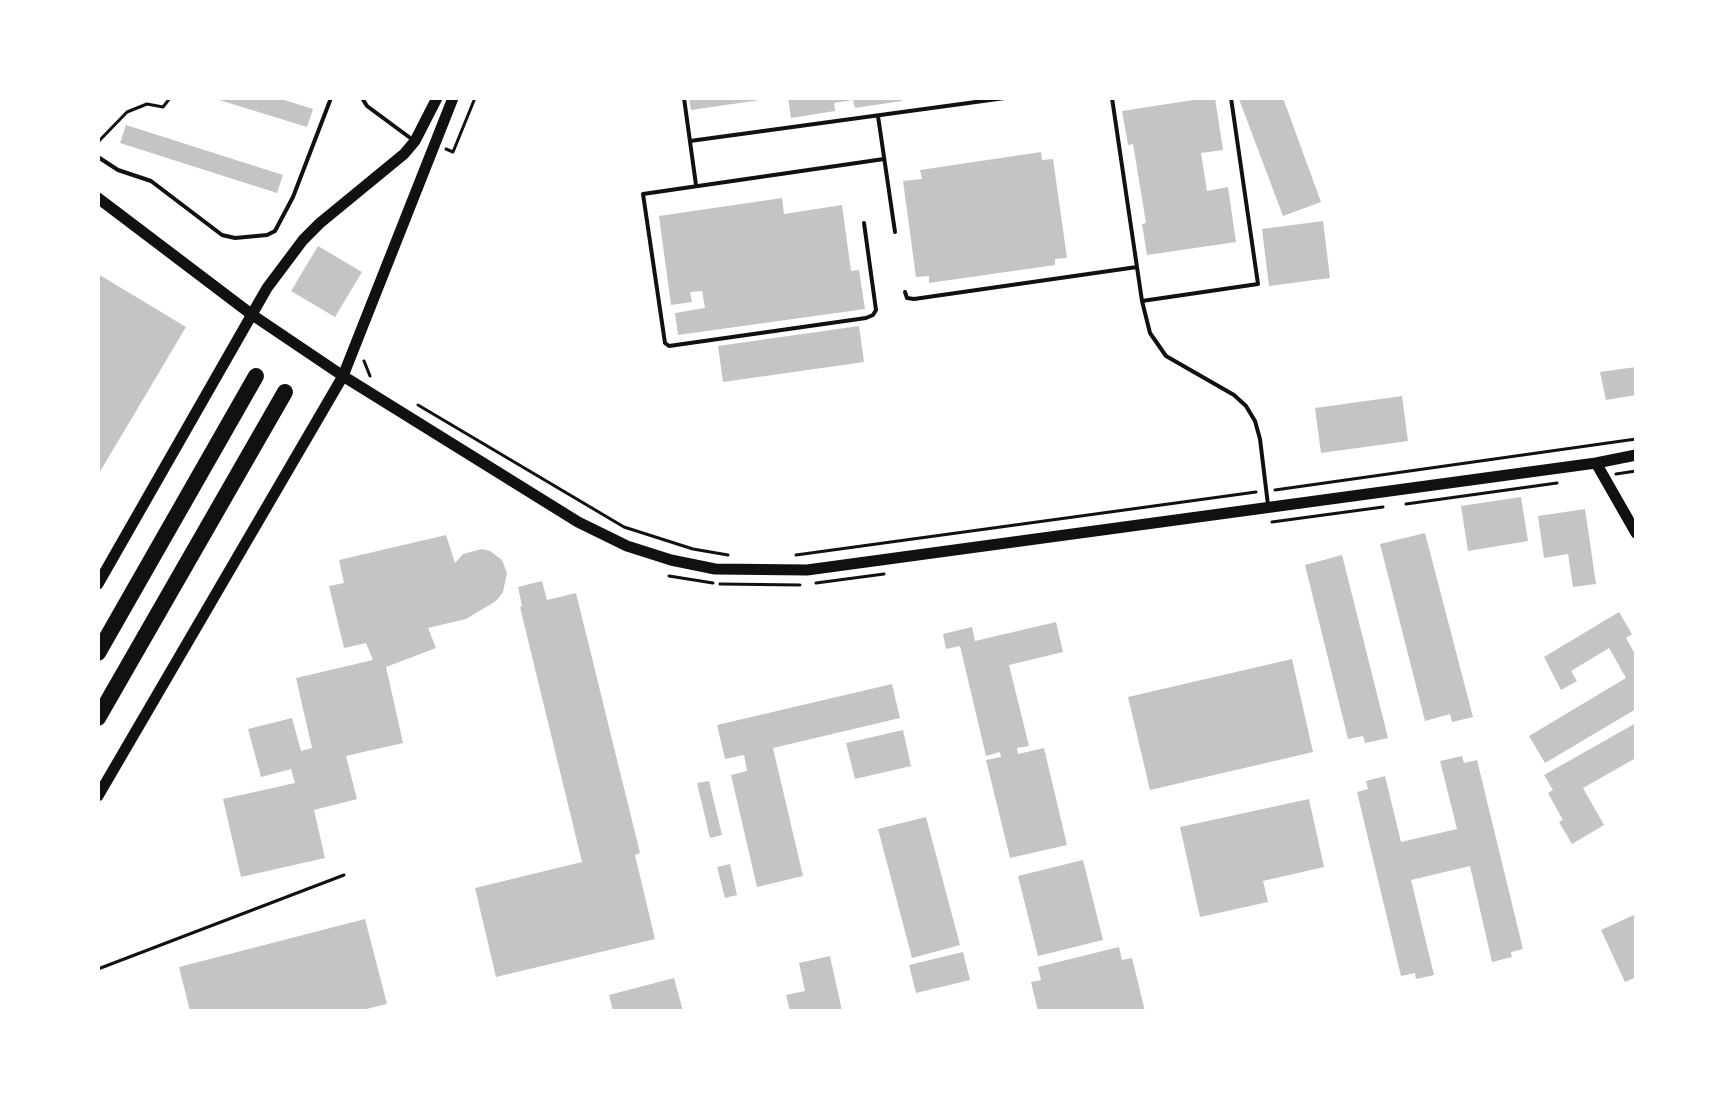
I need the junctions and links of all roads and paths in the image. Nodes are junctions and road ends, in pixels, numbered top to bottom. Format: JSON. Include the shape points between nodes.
{"nodes":[{"id":1,"x":170,"y":98,"type":"edge"},
{"id":2,"x":331,"y":98,"type":"edge"},
{"id":3,"x":362,"y":98,"type":"edge"},
{"id":4,"x":437,"y":98,"type":"edge"},
{"id":5,"x":453,"y":98,"type":"edge"},
{"id":6,"x":475,"y":98,"type":"edge"},
{"id":7,"x":684,"y":98,"type":"edge"},
{"id":8,"x":1005,"y":98,"type":"edge"},
{"id":9,"x":1112,"y":98,"type":"edge"},
{"id":10,"x":1231,"y":98,"type":"edge"},
{"id":11,"x":878,"y":116,"type":"junction"},
{"id":12,"x":451,"y":137,"type":"dead end"},
{"id":13,"x":415,"y":141,"type":"junction"},
{"id":14,"x":690,"y":141,"type":"junction"},
{"id":15,"x":98,"y":142,"type":"edge"},
{"id":16,"x":98,"y":157,"type":"edge"},
{"id":17,"x":884,"y":159,"type":"junction"},
{"id":18,"x":696,"y":185,"type":"junction"},
{"id":19,"x":98,"y":198,"type":"edge"},
{"id":20,"x":864,"y":223,"type":"dead end"},
{"id":21,"x":895,"y":232,"type":"dead end"},
{"id":22,"x":1137,"y":267,"type":"junction"},
{"id":23,"x":905,"y":292,"type":"dead end"},
{"id":24,"x":1142,"y":301,"type":"junction"},
{"id":25,"x":251,"y":314,"type":"junction"},
{"id":26,"x":365,"y":353,"type":"dead end"},
{"id":27,"x":256,"y":376,"type":"dead end"},
{"id":28,"x":343,"y":376,"type":"junction"},
{"id":29,"x":373,"y":378,"type":"dead end"},
{"id":30,"x":285,"y":392,"type":"dead end"},
{"id":31,"x":412,"y":402,"type":"dead end"},
{"id":32,"x":1636,"y":439,"type":"edge"},
{"id":33,"x":1636,"y":455,"type":"edge"},
{"id":34,"x":1596,"y":463,"type":"junction"},
{"id":35,"x":1266,"y":491,"type":"junction"},
{"id":36,"x":1268,"y":507,"type":"junction"},
{"id":37,"x":1636,"y":533,"type":"edge"},
{"id":38,"x":729,"y":555,"type":"dead end"},
{"id":39,"x":790,"y":556,"type":"dead end"},
{"id":40,"x":98,"y":584,"type":"edge"},
{"id":41,"x":98,"y":653,"type":"edge"},
{"id":42,"x":98,"y":718,"type":"edge"},
{"id":43,"x":98,"y":796,"type":"edge"},
{"id":44,"x":344,"y":875,"type":"dead end"},
{"id":45,"x":98,"y":969,"type":"edge"}],
"edges":[{"from":1,"to":15,"type":"path","via":[[163,107],[147,104],[127,112]]},
{"from":2,"to":16,"type":"lane","via":[[293,197],[275,231],[267,235],[222,235],[151,181]]},
{"from":3,"to":13,"type":"lane"},
{"from":4,"to":13,"type":"street"},
{"from":5,"to":28,"type":"street"},
{"from":6,"to":12,"type":"path","via":[[453,152],[446,149]]},
{"from":7,"to":14,"type":"lane"},
{"from":8,"to":11,"type":"lane"},
{"from":9,"to":22,"type":"lane"},
{"from":10,"to":24,"type":"lane","via":[[1258,284]]},
{"from":11,"to":14,"type":"lane"},
{"from":11,"to":17,"type":"lane"},
{"from":13,"to":25,"type":"street","via":[[303,240]]},
{"from":14,"to":18,"type":"lane"},
{"from":17,"to":18,"type":"lane"},
{"from":17,"to":21,"type":"lane"},
{"from":18,"to":20,"type":"lane","via":[[643,194],[663,337],[669,346],[873,315]]},
{"from":19,"to":25,"type":"street"},
{"from":22,"to":23,"type":"lane","via":[[914,299]]},
{"from":22,"to":24,"type":"lane"},
{"from":24,"to":35,"type":"lane","via":[[1150,333],[1166,356],[1246,406],[1260,439]]},
{"from":25,"to":28,"type":"street"},
{"from":25,"to":40,"type":"street"},
{"from":26,"to":29,"type":"path","via":[[364,364]]},
{"from":27,"to":41,"type":"highway"},
{"from":28,"to":36,"type":"street","via":[[578,522],[627,546],[715,569],[807,570]]},
{"from":28,"to":43,"type":"street"},
{"from":30,"to":42,"type":"highway"},
{"from":31,"to":38,"type":"path","via":[[624,527]]},
{"from":32,"to":35,"type":"path"},
{"from":33,"to":34,"type":"street"},
{"from":34,"to":36,"type":"street"},
{"from":34,"to":37,"type":"street"},
{"from":35,"to":36,"type":"lane"},
{"from":35,"to":39,"type":"path"},
{"from":44,"to":45,"type":"path"}]}
